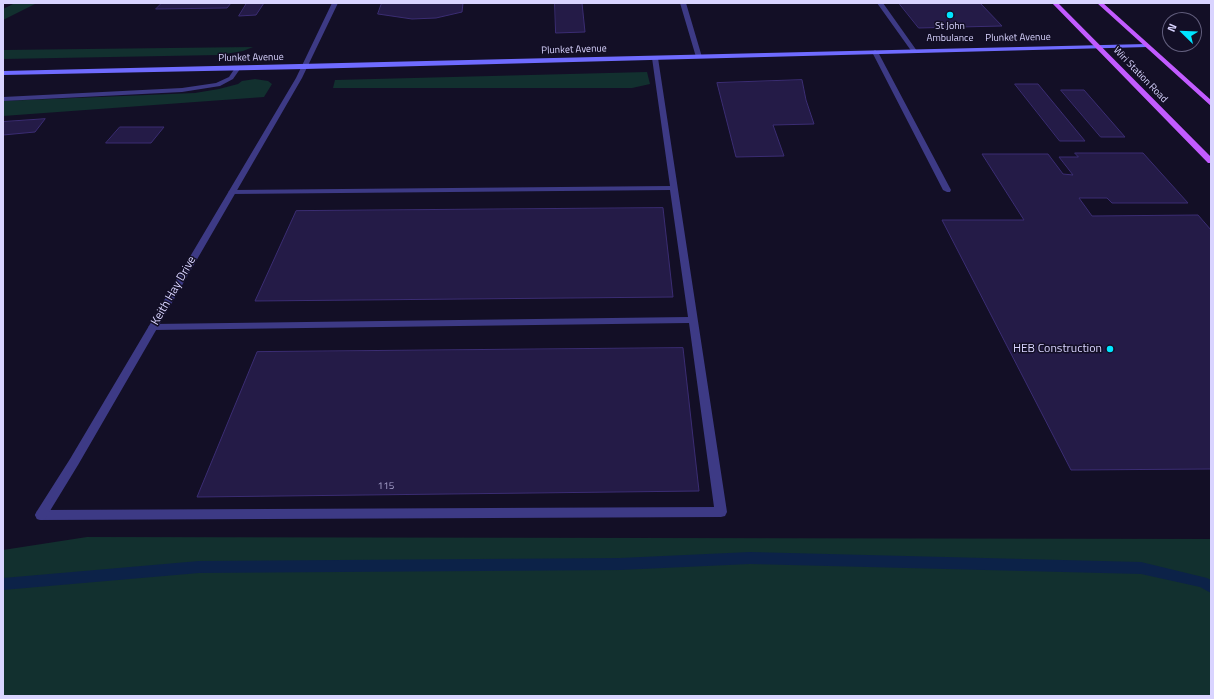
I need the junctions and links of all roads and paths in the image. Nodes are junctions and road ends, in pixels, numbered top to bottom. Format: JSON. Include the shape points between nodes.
{"nodes":[{"id":1,"x":335,"y":3,"type":"edge"},
{"id":2,"x":683,"y":3,"type":"edge"},
{"id":3,"x":880,"y":3,"type":"edge"},
{"id":4,"x":1055,"y":3,"type":"edge"},
{"id":5,"x":1100,"y":3,"type":"edge"},
{"id":6,"x":1146,"y":46,"type":"junction"},
{"id":7,"x":1098,"y":47,"type":"junction"},
{"id":8,"x":914,"y":50,"type":"junction"},
{"id":9,"x":874,"y":52,"type":"junction"},
{"id":10,"x":699,"y":56,"type":"junction"},
{"id":11,"x":655,"y":58,"type":"junction"},
{"id":12,"x":305,"y":67,"type":"junction"},
{"id":13,"x":237,"y":69,"type":"junction"},
{"id":14,"x":3,"y":73,"type":"edge"},
{"id":15,"x":3,"y":99,"type":"edge"},
{"id":16,"x":1211,"y":104,"type":"edge"},
{"id":17,"x":1211,"y":161,"type":"edge"},
{"id":18,"x":674,"y":188,"type":"junction"},
{"id":19,"x":947,"y":190,"type":"dead end"},
{"id":20,"x":232,"y":192,"type":"junction"},
{"id":21,"x":693,"y":320,"type":"junction"},
{"id":22,"x":153,"y":327,"type":"junction"}],
"edges":[{"from":1,"to":12,"type":"street","name":"Keith Hay Drive"},
{"from":2,"to":10,"type":"street"},
{"from":3,"to":8,"type":"street"},
{"from":4,"to":7,"type":"main road","name":"Wiri Station Road"},
{"from":5,"to":6,"type":"main road","name":"Wiri Station Road"},
{"from":6,"to":7,"type":"main road","name":"Plunket Avenue"},
{"from":6,"to":16,"type":"main road","name":"Wiri Station Road"},
{"from":7,"to":8,"type":"main road","name":"Plunket Avenue"},
{"from":7,"to":17,"type":"main road","name":"Wiri Station Road"},
{"from":8,"to":9,"type":"main road","name":"Plunket Avenue"},
{"from":9,"to":10,"type":"main road","name":"Plunket Avenue"},
{"from":9,"to":19,"type":"street"},
{"from":10,"to":11,"type":"main road","name":"Plunket Avenue"},
{"from":11,"to":12,"type":"main road","name":"Plunket Avenue"},
{"from":11,"to":18,"type":"street"},
{"from":12,"to":13,"type":"main road","name":"Plunket Avenue"},
{"from":12,"to":20,"type":"street","name":"Keith Hay Drive"},
{"from":13,"to":14,"type":"main road","name":"Plunket Avenue"},
{"from":13,"to":15,"type":"street","via":[[231,78],[218,85],[182,90]]},
{"from":18,"to":20,"type":"street"},
{"from":18,"to":21,"type":"street"},
{"from":20,"to":22,"type":"street","name":"Keith Hay Drive"},
{"from":21,"to":22,"type":"street"},
{"from":21,"to":22,"type":"street","name":"Keith Hay Drive","via":[[722,512],[41,515]]}]}
